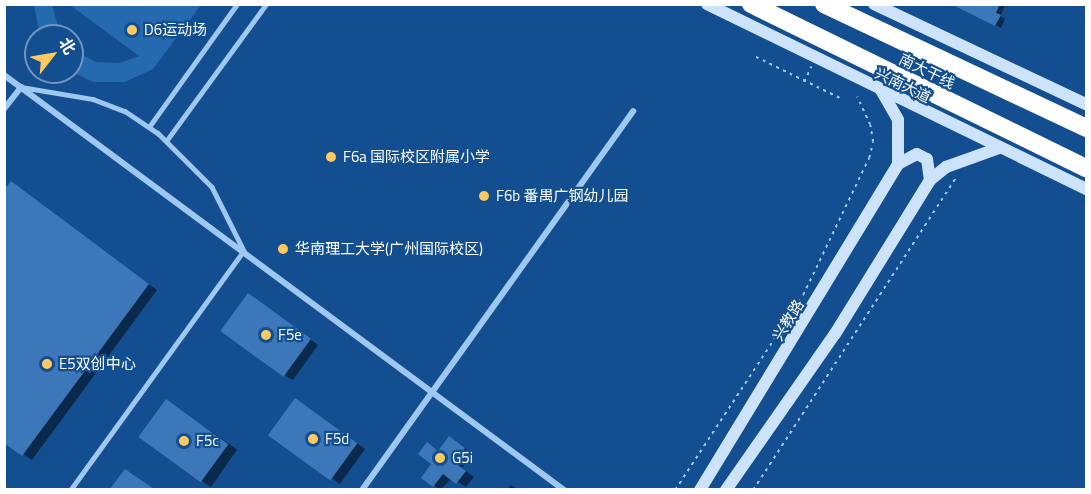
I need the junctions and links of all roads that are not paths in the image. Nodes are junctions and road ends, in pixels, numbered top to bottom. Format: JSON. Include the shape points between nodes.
{"nodes":[{"id":1,"x":237,"y":4,"type":"edge"},
{"id":2,"x":266,"y":4,"type":"edge"},
{"id":3,"x":707,"y":4,"type":"edge"},
{"id":4,"x":751,"y":4,"type":"edge"},
{"id":5,"x":824,"y":4,"type":"edge"},
{"id":6,"x":874,"y":4,"type":"edge"},
{"id":7,"x":4,"y":75,"type":"edge"},
{"id":8,"x":21,"y":87,"type":"junction"},
{"id":9,"x":881,"y":90,"type":"junction"},
{"id":10,"x":1086,"y":104,"type":"edge"},
{"id":11,"x":4,"y":109,"type":"edge"},
{"id":12,"x":633,"y":111,"type":"dead end"},
{"id":13,"x":149,"y":127,"type":"junction"},
{"id":14,"x":1086,"y":128,"type":"edge"},
{"id":15,"x":167,"y":140,"type":"junction"},
{"id":16,"x":999,"y":148,"type":"junction"},
{"id":17,"x":898,"y":164,"type":"junction"},
{"id":18,"x":1086,"y":168,"type":"edge"},
{"id":19,"x":930,"y":180,"type":"junction"},
{"id":20,"x":1086,"y":189,"type":"edge"},
{"id":21,"x":244,"y":251,"type":"junction"},
{"id":22,"x":432,"y":392,"type":"junction"},
{"id":23,"x":71,"y":489,"type":"edge"},
{"id":24,"x":362,"y":489,"type":"edge"},
{"id":25,"x":564,"y":489,"type":"edge"},
{"id":26,"x":700,"y":489,"type":"edge"},
{"id":27,"x":726,"y":489,"type":"edge"}],
"edges":[{"from":1,"to":13,"type":"lane"},
{"from":2,"to":15,"type":"lane"},
{"from":3,"to":9,"type":"street","name":"兴南大道"},
{"from":4,"to":18,"type":"highway","name":"南大干线"},
{"from":5,"to":14,"type":"highway","name":"南大干线"},
{"from":6,"to":10,"type":"street"},
{"from":7,"to":8,"type":"street"},
{"from":8,"to":11,"type":"street"},
{"from":8,"to":13,"type":"lane","via":[[93,99]]},
{"from":8,"to":21,"type":"street"},
{"from":9,"to":16,"type":"street","name":"兴南大道"},
{"from":9,"to":17,"type":"street","via":[[898,120]]},
{"from":12,"to":22,"type":"street"},
{"from":13,"to":15,"type":"lane"},
{"from":15,"to":21,"type":"lane","via":[[212,187]]},
{"from":16,"to":19,"type":"street","via":[[945,167]]},
{"from":16,"to":20,"type":"street","name":"兴南大道"},
{"from":17,"to":19,"type":"street","via":[[917,154],[927,159]]},
{"from":17,"to":26,"type":"street","name":"兴教路"},
{"from":19,"to":27,"type":"street","via":[[835,334]]},
{"from":21,"to":22,"type":"street"},
{"from":21,"to":23,"type":"lane"},
{"from":22,"to":24,"type":"street"},
{"from":22,"to":25,"type":"street"}]}
